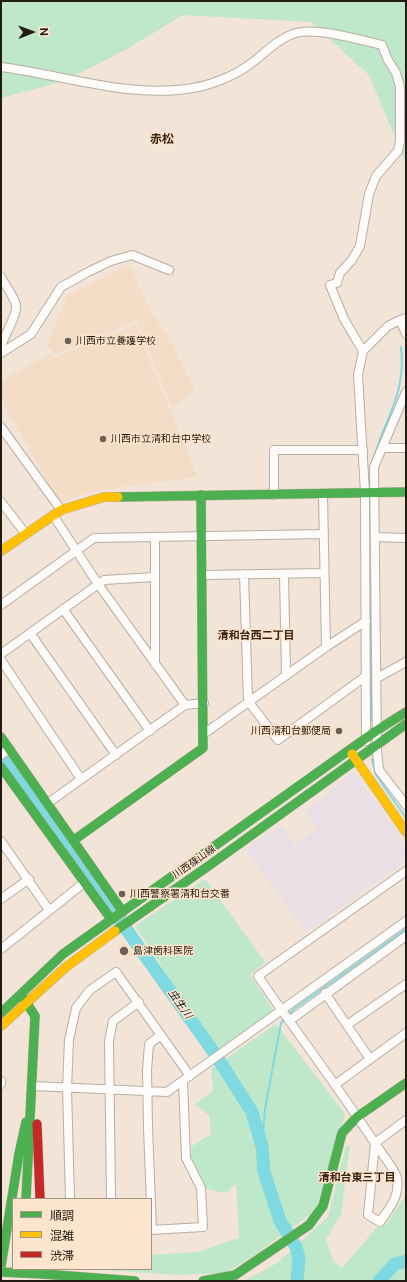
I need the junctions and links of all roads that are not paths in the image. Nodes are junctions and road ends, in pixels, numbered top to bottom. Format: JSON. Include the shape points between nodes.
{"nodes":[{"id":1,"x":1,"y":67,"type":"edge"},
{"id":2,"x":169,"y":270,"type":"dead end"},
{"id":3,"x":1,"y":277,"type":"edge"},
{"id":4,"x":403,"y":319,"type":"edge"},
{"id":5,"x":406,"y":334,"type":"edge"},
{"id":6,"x":1,"y":346,"type":"edge"},
{"id":7,"x":363,"y":351,"type":"junction"},
{"id":8,"x":1,"y":353,"type":"edge"},
{"id":9,"x":406,"y":392,"type":"edge"},
{"id":10,"x":402,"y":411,"type":"edge"},
{"id":11,"x":1,"y":427,"type":"edge"},
{"id":12,"x":382,"y":448,"type":"junction"},
{"id":13,"x":406,"y":448,"type":"edge"},
{"id":14,"x":363,"y":450,"type":"junction"},
{"id":15,"x":365,"y":492,"type":"junction"},
{"id":16,"x":375,"y":492,"type":"junction"},
{"id":17,"x":406,"y":492,"type":"edge"},
{"id":18,"x":200,"y":495,"type":"junction"},
{"id":19,"x":274,"y":495,"type":"junction"},
{"id":20,"x":323,"y":495,"type":"junction"},
{"id":21,"x":1,"y":502,"type":"edge"},
{"id":22,"x":61,"y":510,"type":"junction"},
{"id":23,"x":52,"y":515,"type":"junction"},
{"id":24,"x":25,"y":533,"type":"junction"},
{"id":25,"x":324,"y":534,"type":"junction"},
{"id":26,"x":202,"y":537,"type":"junction"},
{"id":27,"x":375,"y":537,"type":"junction"},
{"id":28,"x":155,"y":538,"type":"junction"},
{"id":29,"x":406,"y":538,"type":"edge"},
{"id":30,"x":1,"y":551,"type":"edge"},
{"id":31,"x":76,"y":551,"type":"junction"},
{"id":32,"x":324,"y":573,"type":"junction"},
{"id":33,"x":244,"y":574,"type":"junction"},
{"id":34,"x":284,"y":574,"type":"junction"},
{"id":35,"x":203,"y":576,"type":"junction"},
{"id":36,"x":155,"y":577,"type":"junction"},
{"id":37,"x":98,"y":584,"type":"junction"},
{"id":38,"x":1,"y":605,"type":"edge"},
{"id":39,"x":63,"y":609,"type":"junction"},
{"id":40,"x":366,"y":621,"type":"junction"},
{"id":41,"x":30,"y":633,"type":"junction"},
{"id":42,"x":326,"y":647,"type":"junction"},
{"id":43,"x":1,"y":654,"type":"edge"},
{"id":44,"x":1,"y":660,"type":"edge"},
{"id":45,"x":406,"y":662,"type":"edge"},
{"id":46,"x":155,"y":664,"type":"junction"},
{"id":47,"x":286,"y":675,"type":"junction"},
{"id":48,"x":366,"y":676,"type":"junction"},
{"id":49,"x":377,"y":678,"type":"junction"},
{"id":50,"x":248,"y":701,"type":"junction"},
{"id":51,"x":204,"y":703,"type":"junction"},
{"id":52,"x":185,"y":705,"type":"junction"},
{"id":53,"x":406,"y":712,"type":"edge"},
{"id":54,"x":406,"y":724,"type":"edge"},
{"id":55,"x":150,"y":731,"type":"junction"},
{"id":56,"x":376,"y":731,"type":"junction"},
{"id":57,"x":204,"y":732,"type":"junction"},
{"id":58,"x":1,"y":737,"type":"edge"},
{"id":59,"x":366,"y":739,"type":"junction"},
{"id":60,"x":377,"y":743,"type":"junction"},
{"id":61,"x":10,"y":749,"type":"junction"},
{"id":62,"x":350,"y":751,"type":"junction"},
{"id":63,"x":367,"y":751,"type":"junction"},
{"id":64,"x":1,"y":755,"type":"edge"},
{"id":65,"x":116,"y":755,"type":"junction"},
{"id":66,"x":356,"y":759,"type":"junction"},
{"id":67,"x":1,"y":767,"type":"edge"},
{"id":68,"x":81,"y":779,"type":"junction"},
{"id":69,"x":48,"y":803,"type":"junction"},
{"id":70,"x":406,"y":806,"type":"edge"},
{"id":71,"x":406,"y":832,"type":"edge"},
{"id":72,"x":74,"y":840,"type":"junction"},
{"id":73,"x":1,"y":841,"type":"edge"},
{"id":74,"x":4,"y":851,"type":"edge"},
{"id":75,"x":406,"y":871,"type":"edge"},
{"id":76,"x":29,"y":879,"type":"junction"},
{"id":77,"x":85,"y":882,"type":"junction"},
{"id":78,"x":1,"y":899,"type":"edge"},
{"id":79,"x":49,"y":910,"type":"junction"},
{"id":80,"x":123,"y":912,"type":"junction"},
{"id":81,"x":111,"y":919,"type":"junction"},
{"id":82,"x":406,"y":921,"type":"edge"},
{"id":83,"x":406,"y":936,"type":"edge"},
{"id":84,"x":1,"y":949,"type":"edge"},
{"id":85,"x":406,"y":984,"type":"edge"},
{"id":86,"x":325,"y":993,"type":"junction"},
{"id":87,"x":21,"y":994,"type":"junction"},
{"id":88,"x":27,"y":1002,"type":"junction"},
{"id":89,"x":139,"y":1002,"type":"junction"},
{"id":90,"x":1,"y":1012,"type":"edge"},
{"id":91,"x":285,"y":1016,"type":"junction"},
{"id":92,"x":347,"y":1025,"type":"junction"},
{"id":93,"x":1,"y":1026,"type":"edge"},
{"id":94,"x":406,"y":1033,"type":"edge"},
{"id":95,"x":161,"y":1035,"type":"junction"},
{"id":96,"x":370,"y":1059,"type":"junction"},
{"id":97,"x":190,"y":1076,"type":"junction"},
{"id":98,"x":183,"y":1082,"type":"junction"},
{"id":99,"x":406,"y":1083,"type":"edge"},
{"id":100,"x":336,"y":1084,"type":"junction"},
{"id":101,"x":33,"y":1088,"type":"junction"},
{"id":102,"x":67,"y":1089,"type":"junction"},
{"id":103,"x":108,"y":1090,"type":"junction"},
{"id":104,"x":147,"y":1091,"type":"junction"},
{"id":105,"x":358,"y":1117,"type":"junction"},
{"id":106,"x":406,"y":1120,"type":"edge"},
{"id":107,"x":375,"y":1143,"type":"junction"},
{"id":108,"x":26,"y":1198,"type":"edge"},
{"id":109,"x":40,"y":1198,"type":"edge"},
{"id":110,"x":70,"y":1198,"type":"edge"},
{"id":111,"x":111,"y":1198,"type":"edge"},
{"id":112,"x":151,"y":1198,"type":"edge"},
{"id":113,"x":152,"y":1230,"type":"edge"},
{"id":114,"x":1,"y":1266,"type":"edge"},
{"id":115,"x":22,"y":1270,"type":"edge"},
{"id":116,"x":1,"y":1272,"type":"edge"},
{"id":117,"x":43,"y":1275,"type":"edge"},
{"id":118,"x":74,"y":1279,"type":"edge"},
{"id":119,"x":21,"y":1281,"type":"edge"},
{"id":120,"x":135,"y":1281,"type":"edge"},
{"id":121,"x":203,"y":1281,"type":"edge"}],
"edges":[{"from":1,"to":7,"type":"street","via":[[146,92],[194,88],[229,78],[267,50],[296,33],[315,31],[382,45],[400,87],[398,151],[383,167],[369,194],[360,246],[336,282],[330,285],[344,319]]},
{"from":2,"to":8,"type":"street","via":[[132,255],[88,272],[61,287],[31,334]]},
{"from":3,"to":6,"type":"street","via":[[16,305],[16,313]]},
{"from":4,"to":5,"type":"street"},
{"from":4,"to":7,"type":"street","via":[[388,326]]},
{"from":7,"to":14,"type":"street","via":[[358,375]]},
{"from":9,"to":10,"type":"street"},
{"from":10,"to":12,"type":"street"},
{"from":11,"to":22,"type":"street"},
{"from":12,"to":13,"type":"street"},
{"from":12,"to":16,"type":"street","via":[[374,467]]},
{"from":14,"to":15,"type":"street"},
{"from":14,"to":19,"type":"street","via":[[274,450]]},
{"from":15,"to":16,"type":"street"},
{"from":15,"to":20,"type":"street"},
{"from":15,"to":40,"type":"street"},
{"from":16,"to":17,"type":"street"},
{"from":16,"to":27,"type":"street"},
{"from":18,"to":19,"type":"street"},
{"from":18,"to":22,"type":"street","via":[[104,497]]},
{"from":18,"to":26,"type":"street"},
{"from":19,"to":20,"type":"street"},
{"from":20,"to":25,"type":"street"},
{"from":21,"to":24,"type":"street"},
{"from":22,"to":23,"type":"street"},
{"from":23,"to":24,"type":"street"},
{"from":23,"to":31,"type":"street"},
{"from":24,"to":30,"type":"street"},
{"from":25,"to":26,"type":"street"},
{"from":25,"to":32,"type":"street"},
{"from":26,"to":28,"type":"street"},
{"from":26,"to":35,"type":"street"},
{"from":27,"to":29,"type":"street"},
{"from":27,"to":49,"type":"street"},
{"from":28,"to":31,"type":"street","via":[[94,538]]},
{"from":28,"to":36,"type":"street"},
{"from":31,"to":37,"type":"street"},
{"from":31,"to":38,"type":"street"},
{"from":32,"to":34,"type":"street"},
{"from":32,"to":42,"type":"street"},
{"from":33,"to":34,"type":"street"},
{"from":33,"to":35,"type":"street"},
{"from":33,"to":50,"type":"street"},
{"from":34,"to":47,"type":"street"},
{"from":35,"to":51,"type":"street"},
{"from":36,"to":37,"type":"street","via":[[104,580]]},
{"from":36,"to":46,"type":"street"},
{"from":37,"to":39,"type":"street"},
{"from":37,"to":46,"type":"street"},
{"from":39,"to":41,"type":"street"},
{"from":39,"to":55,"type":"street"},
{"from":40,"to":42,"type":"street"},
{"from":40,"to":48,"type":"street"},
{"from":41,"to":43,"type":"street"},
{"from":41,"to":65,"type":"street"},
{"from":42,"to":47,"type":"street"},
{"from":44,"to":68,"type":"street"},
{"from":45,"to":49,"type":"street"},
{"from":46,"to":52,"type":"street"},
{"from":47,"to":50,"type":"street"},
{"from":48,"to":50,"type":"street","via":[[278,740]]},
{"from":48,"to":59,"type":"street"},
{"from":49,"to":56,"type":"street"},
{"from":50,"to":57,"type":"street"},
{"from":51,"to":52,"type":"street"},
{"from":51,"to":57,"type":"street"},
{"from":52,"to":55,"type":"street"},
{"from":53,"to":56,"type":"street","name":"川西篠山線"},
{"from":54,"to":60,"type":"street","name":"川西篠山線"},
{"from":55,"to":65,"type":"street"},
{"from":56,"to":59,"type":"street","name":"川西篠山線"},
{"from":56,"to":60,"type":"street"},
{"from":57,"to":72,"type":"street","via":[[203,748]]},
{"from":58,"to":61,"type":"street"},
{"from":59,"to":62,"type":"street","name":"川西篠山線"},
{"from":59,"to":63,"type":"street"},
{"from":60,"to":63,"type":"street","name":"川西篠山線"},
{"from":60,"to":70,"type":"street","via":[[379,770]]},
{"from":61,"to":64,"type":"street"},
{"from":61,"to":69,"type":"street"},
{"from":62,"to":66,"type":"street"},
{"from":62,"to":80,"type":"street","name":"川西篠山線"},
{"from":63,"to":66,"type":"street","name":"川西篠山線"},
{"from":65,"to":68,"type":"street"},
{"from":66,"to":71,"type":"street"},
{"from":66,"to":88,"type":"street","name":"川西篠山線","via":[[116,930],[66,967]]},
{"from":67,"to":77,"type":"street"},
{"from":68,"to":69,"type":"street"},
{"from":69,"to":72,"type":"street"},
{"from":72,"to":80,"type":"street"},
{"from":73,"to":74,"type":"street"},
{"from":74,"to":76,"type":"street"},
{"from":75,"to":91,"type":"street","via":[[258,976]]},
{"from":76,"to":78,"type":"street"},
{"from":76,"to":79,"type":"street"},
{"from":77,"to":79,"type":"street"},
{"from":77,"to":81,"type":"street"},
{"from":79,"to":84,"type":"street"},
{"from":80,"to":81,"type":"street","name":"川西篠山線"},
{"from":81,"to":87,"type":"street","name":"川西篠山線","via":[[63,954]]},
{"from":82,"to":91,"type":"street"},
{"from":83,"to":86,"type":"street"},
{"from":85,"to":92,"type":"street"},
{"from":86,"to":91,"type":"street"},
{"from":86,"to":92,"type":"street"},
{"from":87,"to":88,"type":"street"},
{"from":87,"to":90,"type":"street","name":"川西篠山線"},
{"from":88,"to":93,"type":"street","name":"川西篠山線"},
{"from":88,"to":101,"type":"street","via":[[35,1016]]},
{"from":89,"to":95,"type":"street"},
{"from":89,"to":102,"type":"street","via":[[116,972],[90,990],[76,1008],[69,1040]]},
{"from":89,"to":103,"type":"street","via":[[113,1021],[109,1041]]},
{"from":91,"to":97,"type":"street"},
{"from":91,"to":100,"type":"street"},
{"from":92,"to":96,"type":"street"},
{"from":94,"to":96,"type":"street"},
{"from":95,"to":97,"type":"street"},
{"from":95,"to":104,"type":"street","via":[[149,1044]]},
{"from":96,"to":100,"type":"street"},
{"from":97,"to":98,"type":"street"},
{"from":98,"to":104,"type":"street","via":[[168,1092]]},
{"from":98,"to":113,"type":"street","via":[[186,1158],[201,1188],[202,1226]]},
{"from":99,"to":105,"type":"street"},
{"from":100,"to":105,"type":"street"},
{"from":101,"to":102,"type":"street"},
{"from":101,"to":108,"type":"street"},
{"from":101,"to":109,"type":"street"},
{"from":101,"to":114,"type":"street","via":[[19,1154]]},
{"from":102,"to":103,"type":"street"},
{"from":102,"to":110,"type":"street"},
{"from":103,"to":104,"type":"street"},
{"from":103,"to":111,"type":"street"},
{"from":104,"to":112,"type":"street"},
{"from":105,"to":107,"type":"street"},
{"from":105,"to":121,"type":"street","via":[[342,1133],[323,1206],[309,1225],[235,1275]]},
{"from":106,"to":107,"type":"street"},
{"from":107,"to":107,"type":"street","via":[[368,1215],[380,1222],[396,1198],[397,1176]]},
{"from":115,"to":119,"type":"street"},
{"from":116,"to":117,"type":"street","bridge":true},
{"from":117,"to":118,"type":"street"},
{"from":118,"to":120,"type":"street"}]}
